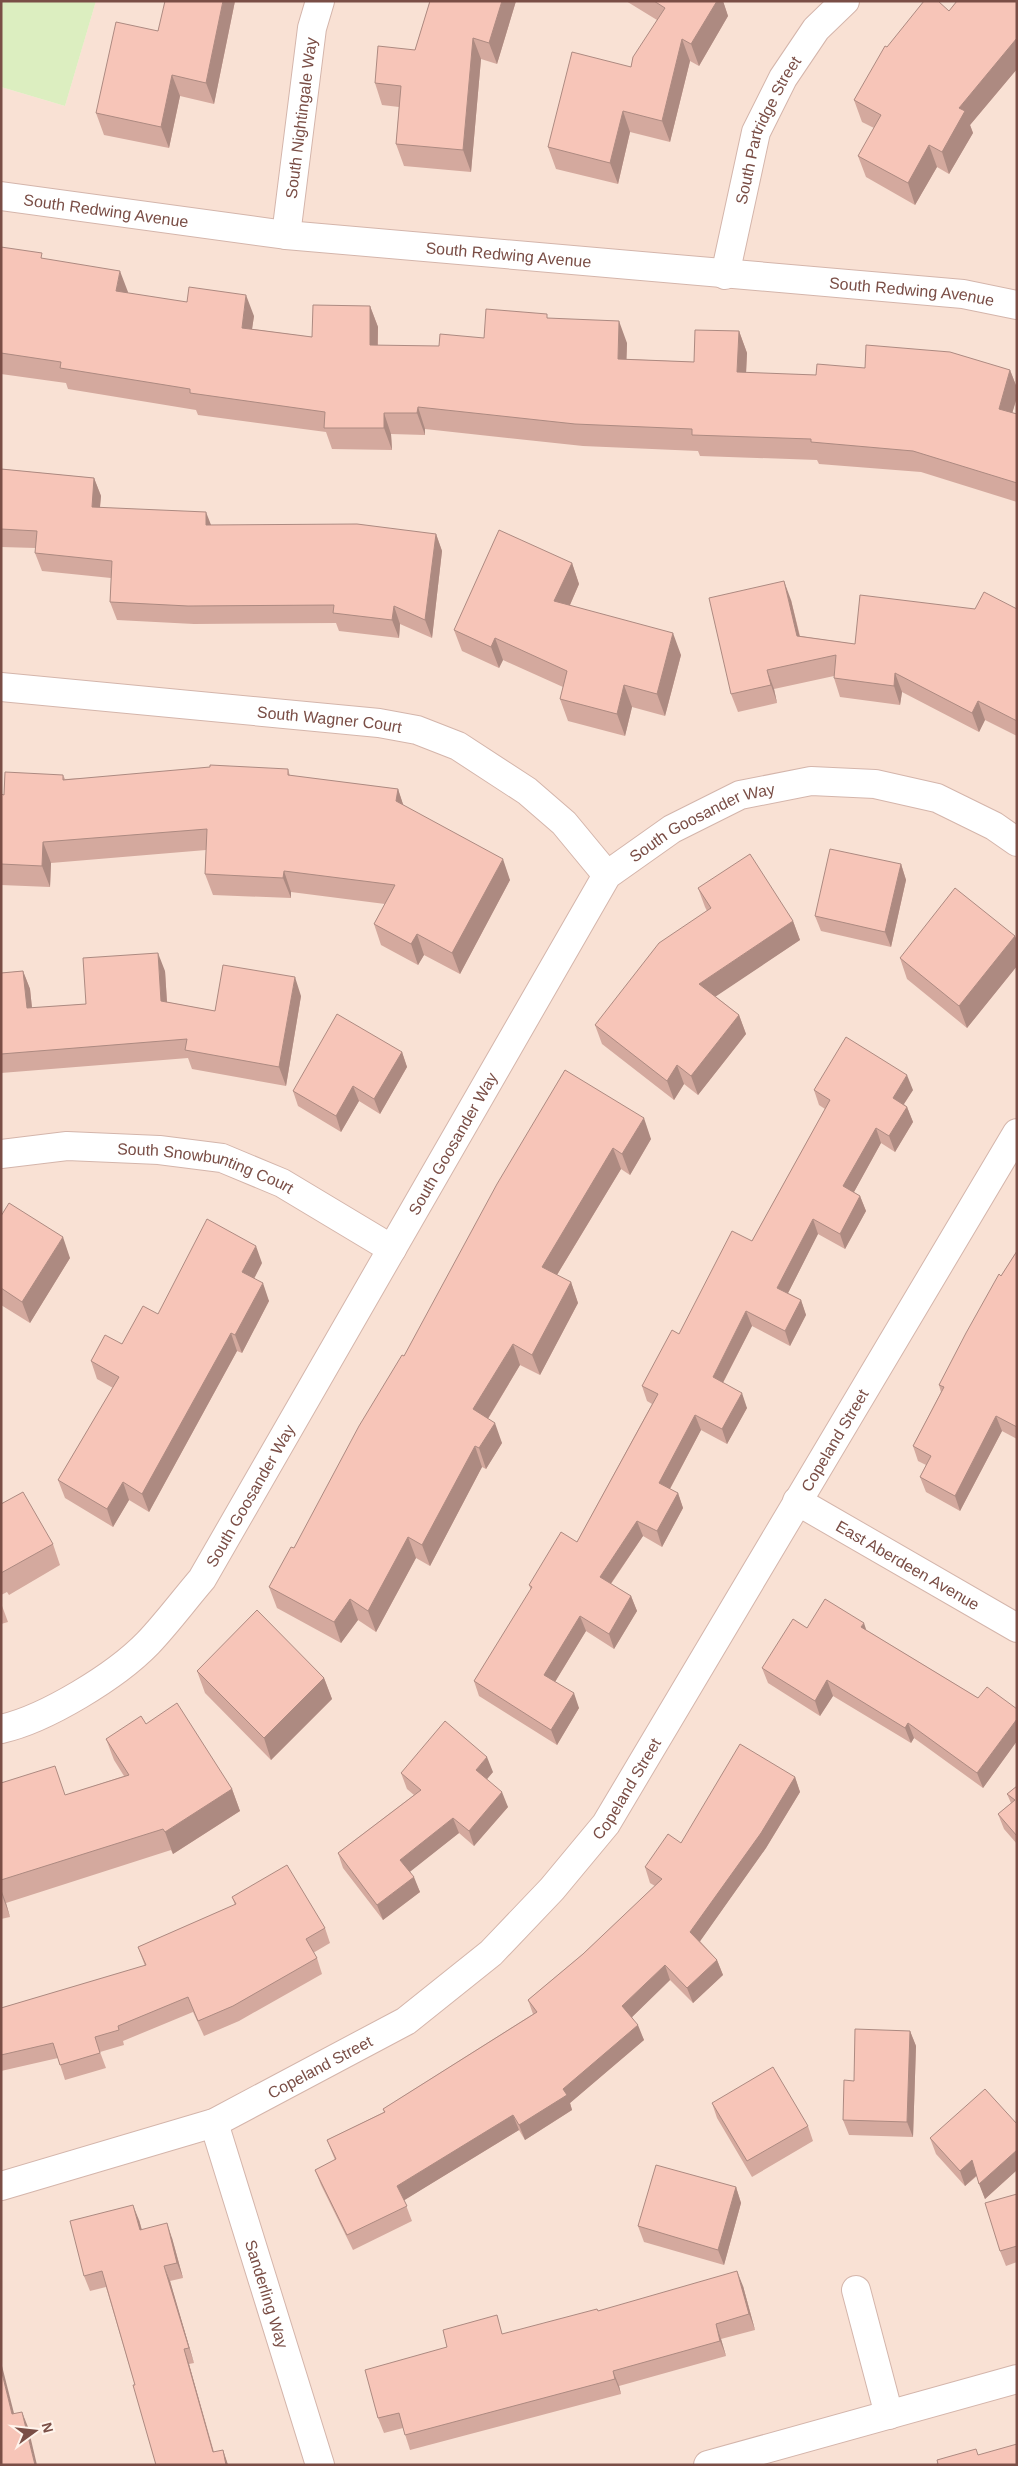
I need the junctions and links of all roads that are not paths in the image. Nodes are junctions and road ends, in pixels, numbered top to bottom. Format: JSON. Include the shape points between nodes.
{"nodes":[{"id":1,"x":320,"y":1,"type":"edge"},
{"id":2,"x":845,"y":1,"type":"edge"},
{"id":3,"x":1,"y":196,"type":"edge"},
{"id":4,"x":286,"y":236,"type":"junction"},
{"id":5,"x":725,"y":275,"type":"junction"},
{"id":6,"x":1017,"y":305,"type":"edge"},
{"id":7,"x":1,"y":687,"type":"edge"},
{"id":8,"x":1017,"y":842,"type":"edge"},
{"id":9,"x":606,"y":875,"type":"junction"},
{"id":10,"x":1017,"y":1133,"type":"edge"},
{"id":11,"x":1,"y":1154,"type":"edge"},
{"id":12,"x":392,"y":1249,"type":"junction"},
{"id":13,"x":797,"y":1501,"type":"junction"},
{"id":14,"x":1017,"y":1628,"type":"edge"},
{"id":15,"x":1,"y":1728,"type":"edge"},
{"id":16,"x":214,"y":2124,"type":"junction"},
{"id":17,"x":1,"y":2186,"type":"edge"},
{"id":18,"x":856,"y":2290,"type":"dead end"},
{"id":19,"x":1017,"y":2378,"type":"edge"},
{"id":20,"x":889,"y":2415,"type":"junction"},
{"id":21,"x":320,"y":2465,"type":"edge"},
{"id":22,"x":708,"y":2465,"type":"edge"}],
"edges":[{"from":1,"to":4,"type":"street","name":"South Nightingale Way","via":[[312,28]]},
{"from":2,"to":5,"type":"street","name":"South Partridge Street","via":[[816,29],[782,78],[756,132]]},
{"from":3,"to":4,"type":"street","name":"South Redwing Avenue"},
{"from":4,"to":5,"type":"street","name":"South Redwing Avenue"},
{"from":5,"to":6,"type":"street","name":"South Redwing Avenue","via":[[963,294]]},
{"from":7,"to":9,"type":"street","name":"South Wagner Court","via":[[379,723],[417,730],[458,746],[527,791],[564,823]]},
{"from":8,"to":9,"type":"street","name":"South Goosander Way","via":[[994,826],[937,798],[875,784],[811,781],[740,796],[672,828]]},
{"from":9,"to":12,"type":"street","name":"South Goosander Way"},
{"from":10,"to":13,"type":"street","name":"Copeland Street"},
{"from":11,"to":12,"type":"street","name":"South Snowbunting Court","via":[[67,1146],[159,1150],[222,1158],[282,1184]]},
{"from":12,"to":15,"type":"street","name":"South Goosander Way","via":[[202,1579],[147,1644],[88,1691],[15,1726]]},
{"from":13,"to":14,"type":"street","name":"East Aberdeen Avenue"},
{"from":13,"to":16,"type":"street","name":"Copeland Street","via":[[606,1824],[552,1890],[490,1953],[406,2021]]},
{"from":16,"to":17,"type":"street","name":"Copeland Street"},
{"from":16,"to":21,"type":"street","name":"Sanderling Way"},
{"from":18,"to":20,"type":"street"},
{"from":19,"to":20,"type":"street"},
{"from":20,"to":22,"type":"street"}]}
